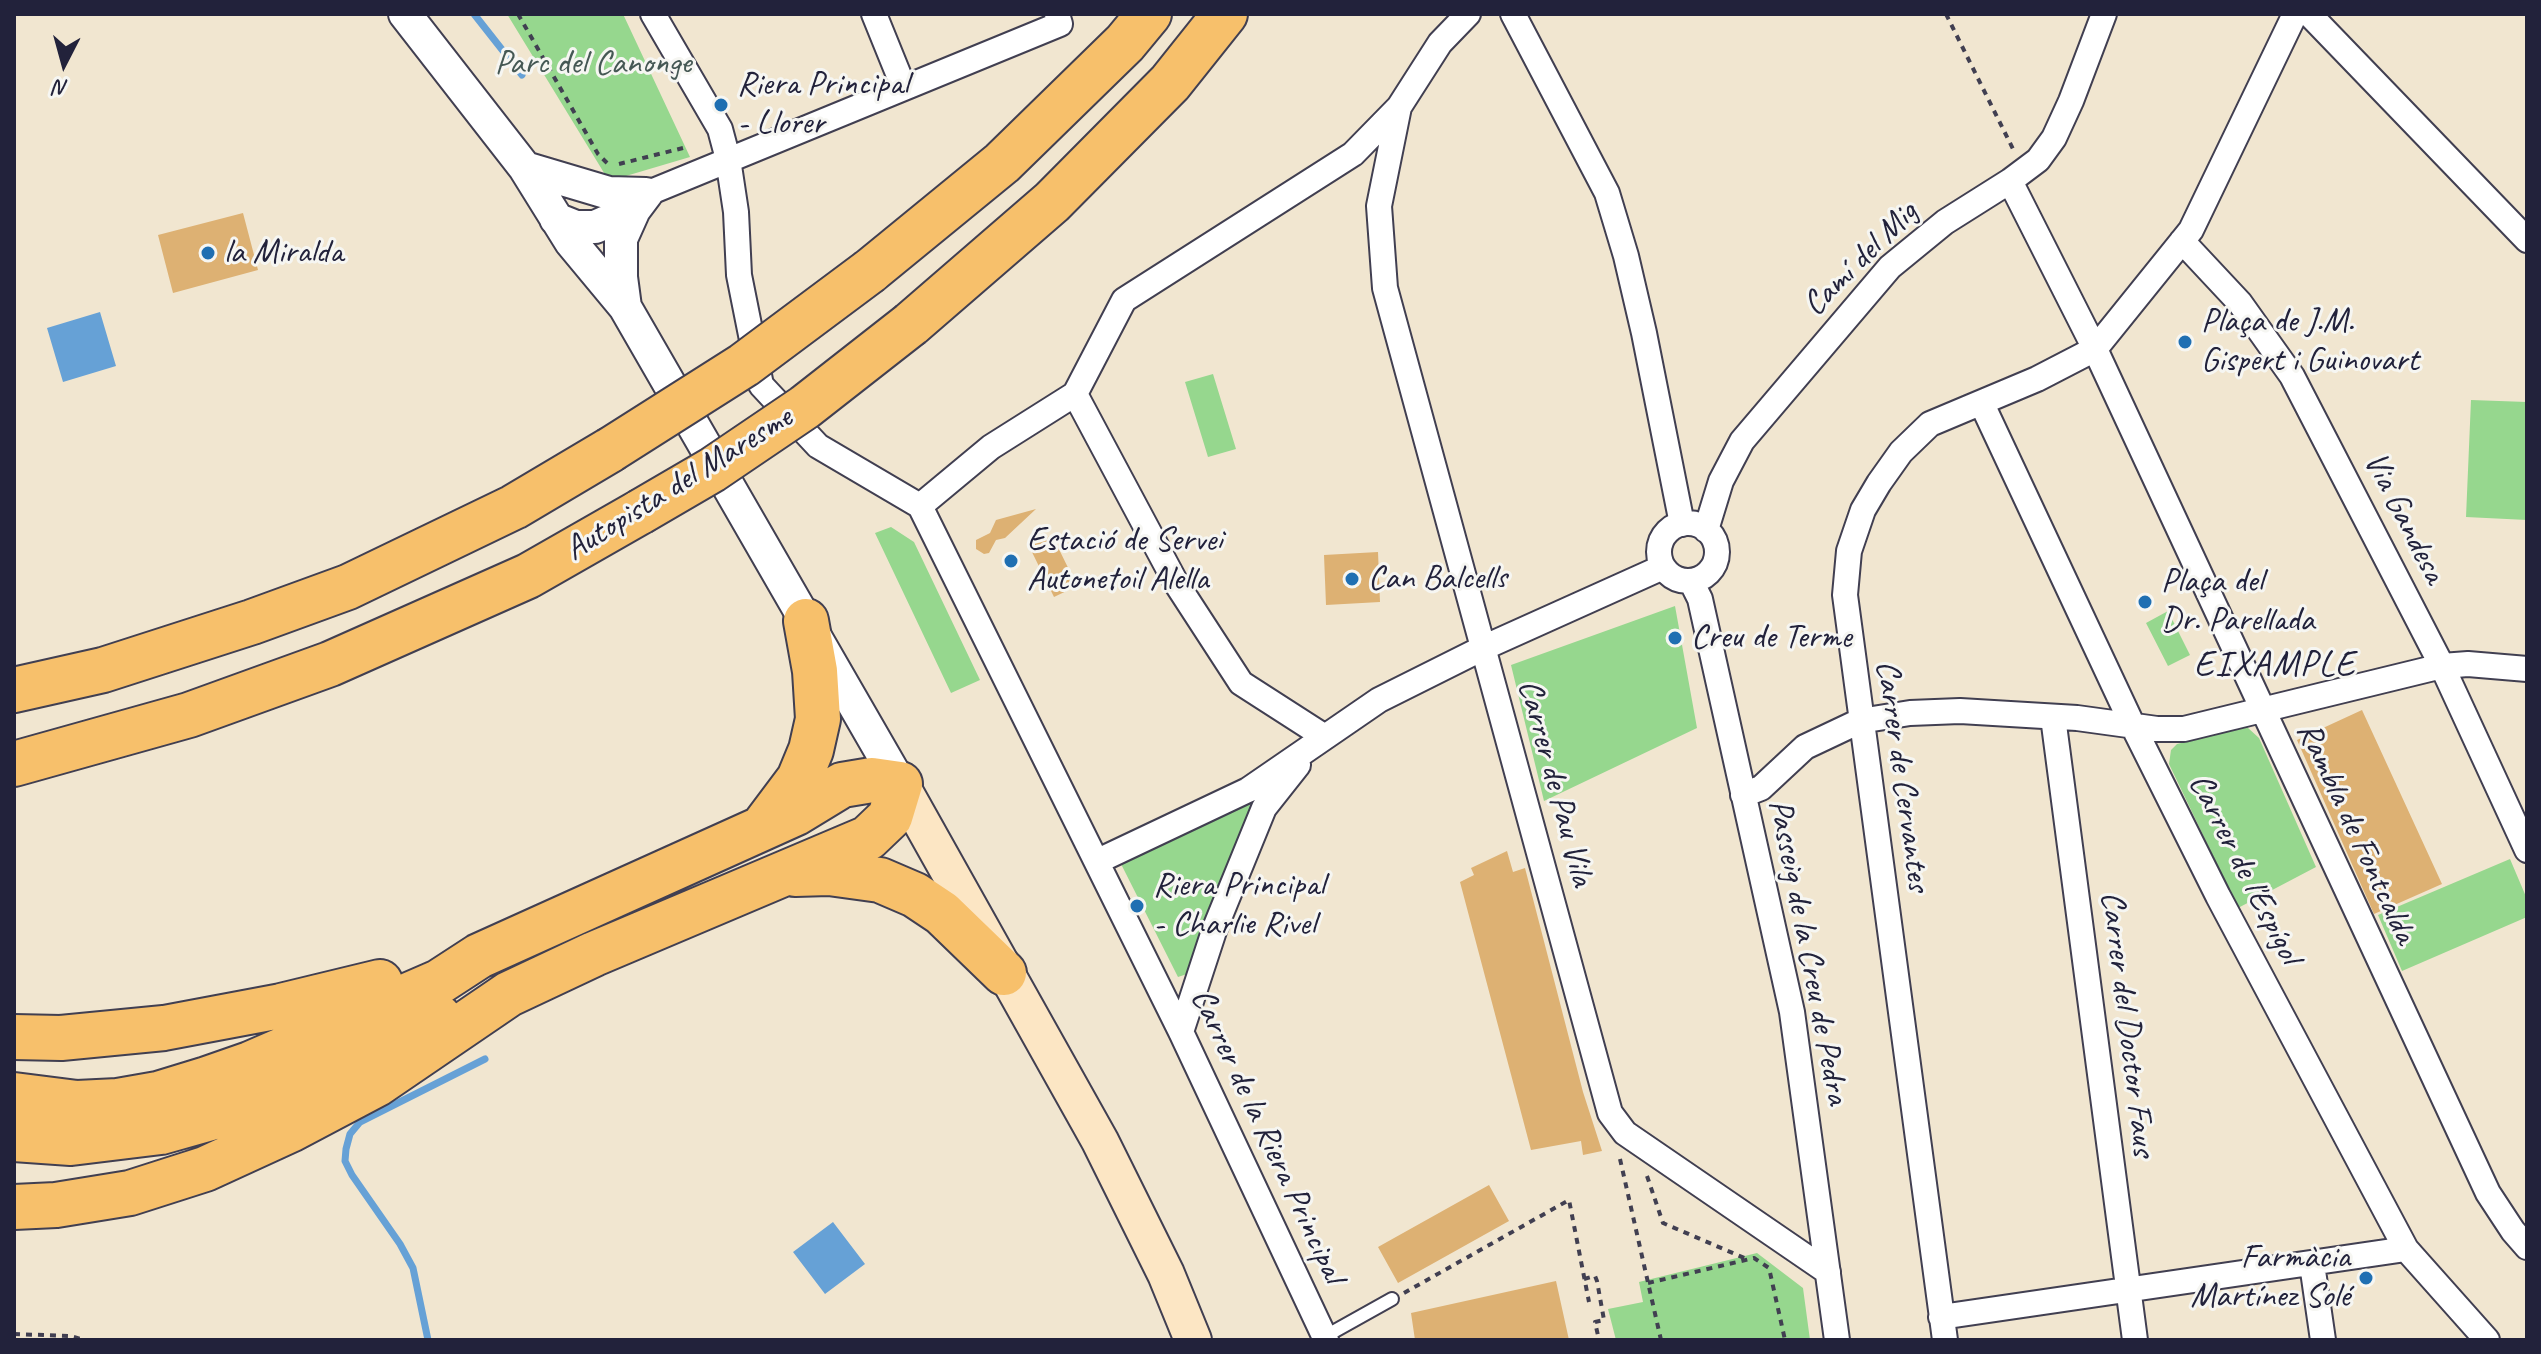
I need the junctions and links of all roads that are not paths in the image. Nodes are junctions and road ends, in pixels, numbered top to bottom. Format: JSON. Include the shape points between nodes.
{"nodes":[{"id":1,"x":405,"y":14,"type":"edge"},
{"id":2,"x":653,"y":14,"type":"edge"},
{"id":3,"x":874,"y":14,"type":"edge"},
{"id":4,"x":1149,"y":14,"type":"edge"},
{"id":5,"x":1225,"y":14,"type":"edge"},
{"id":6,"x":1468,"y":14,"type":"edge"},
{"id":7,"x":1513,"y":14,"type":"edge"},
{"id":8,"x":2104,"y":14,"type":"edge"},
{"id":9,"x":2295,"y":14,"type":"edge"},
{"id":10,"x":2309,"y":14,"type":"edge"},
{"id":11,"x":1059,"y":19,"type":"edge"},
{"id":12,"x":904,"y":88,"type":"junction"},
{"id":13,"x":1399,"y":107,"type":"junction"},
{"id":14,"x":1353,"y":154,"type":"junction"},
{"id":15,"x":728,"y":159,"type":"junction"},
{"id":16,"x":525,"y":168,"type":"junction"},
{"id":17,"x":2017,"y":176,"type":"junction"},
{"id":18,"x":630,"y":199,"type":"junction"},
{"id":19,"x":1379,"y":206,"type":"junction"},
{"id":20,"x":568,"y":229,"type":"junction"},
{"id":21,"x":2527,"y":240,"type":"edge"},
{"id":22,"x":2182,"y":241,"type":"junction"},
{"id":23,"x":625,"y":307,"type":"junction"},
{"id":24,"x":2095,"y":349,"type":"junction"},
{"id":25,"x":1075,"y":394,"type":"junction"},
{"id":26,"x":1982,"y":404,"type":"junction"},
{"id":27,"x":920,"y":506,"type":"junction"},
{"id":28,"x":1694,"y":527,"type":"junction"},
{"id":29,"x":1663,"y":567,"type":"junction"},
{"id":30,"x":1691,"y":581,"type":"junction"},
{"id":31,"x":806,"y":621,"type":"junction"},
{"id":32,"x":1483,"y":648,"type":"junction"},
{"id":33,"x":2442,"y":666,"type":"junction"},
{"id":34,"x":2527,"y":669,"type":"edge"},
{"id":35,"x":14,"y":687,"type":"edge"},
{"id":36,"x":2262,"y":710,"type":"junction"},
{"id":37,"x":2053,"y":717,"type":"junction"},
{"id":38,"x":1860,"y":721,"type":"junction"},
{"id":39,"x":2133,"y":726,"type":"junction"},
{"id":40,"x":126,"y":733,"type":"junction"},
{"id":41,"x":1318,"y":743,"type":"junction"},
{"id":42,"x":14,"y":764,"type":"edge"},
{"id":43,"x":900,"y":784,"type":"junction"},
{"id":44,"x":1248,"y":790,"type":"junction"},
{"id":45,"x":1743,"y":795,"type":"junction"},
{"id":46,"x":14,"y":796,"type":"edge"},
{"id":47,"x":1264,"y":808,"type":"junction"},
{"id":48,"x":763,"y":827,"type":"junction"},
{"id":49,"x":2527,"y":850,"type":"edge"},
{"id":50,"x":1098,"y":861,"type":"junction"},
{"id":51,"x":781,"y":874,"type":"junction"},
{"id":52,"x":479,"y":956,"type":"junction"},
{"id":53,"x":1004,"y":973,"type":"junction"},
{"id":54,"x":509,"y":994,"type":"junction"},
{"id":55,"x":1181,"y":1032,"type":"junction"},
{"id":56,"x":14,"y":1037,"type":"edge"},
{"id":57,"x":14,"y":1095,"type":"edge"},
{"id":58,"x":14,"y":1139,"type":"edge"},
{"id":59,"x":14,"y":1207,"type":"edge"},
{"id":60,"x":2527,"y":1247,"type":"edge"},
{"id":61,"x":2406,"y":1249,"type":"junction"},
{"id":62,"x":2312,"y":1264,"type":"junction"},
{"id":63,"x":1828,"y":1272,"type":"junction"},
{"id":64,"x":2128,"y":1289,"type":"junction"},
{"id":65,"x":1392,"y":1299,"type":"road end"},
{"id":66,"x":1943,"y":1329,"type":"edge"},
{"id":67,"x":1325,"y":1338,"type":"edge"},
{"id":68,"x":1193,"y":1340,"type":"edge"},
{"id":69,"x":1837,"y":1340,"type":"edge"},
{"id":70,"x":2135,"y":1340,"type":"edge"},
{"id":71,"x":2323,"y":1340,"type":"edge"},
{"id":72,"x":2487,"y":1340,"type":"edge"}],
"edges":[{"from":1,"to":16,"type":"street"},
{"from":2,"to":15,"type":"street","via":[[720,129]]},
{"from":3,"to":12,"type":"street"},
{"from":4,"to":35,"type":"highway","name":"Autopista del Maresme","bridge":true,"via":[[1002,163],[870,271],[744,365],[514,507],[348,587],[252,622],[103,670]]},
{"from":5,"to":40,"type":"highway","name":"Autopista del Maresme","bridge":true,"via":[[1170,83],[1052,202],[911,324],[805,407],[712,470],[528,576],[415,628],[330,664]]},
{"from":6,"to":13,"type":"street","via":[[1440,43]]},
{"from":7,"to":28,"type":"street","via":[[1607,193]]},
{"from":8,"to":17,"type":"street","name":"Camí del Mig","via":[[2054,138]]},
{"from":9,"to":22,"type":"street"},
{"from":10,"to":21,"type":"street"},
{"from":11,"to":12,"type":"street"},
{"from":12,"to":15,"type":"street"},
{"from":13,"to":14,"type":"street"},
{"from":13,"to":19,"type":"street","name":"Carrer de Pau Vila"},
{"from":14,"to":19,"type":"street","name":"Carrer de Pau Vila","via":[[1365,163]]},
{"from":14,"to":25,"type":"street","via":[[1124,300]]},
{"from":15,"to":18,"type":"street"},
{"from":15,"to":27,"type":"street","via":[[739,275],[761,385],[818,446]]},
{"from":16,"to":18,"type":"street"},
{"from":16,"to":20,"type":"street"},
{"from":17,"to":24,"type":"street","name":"Rambla de Fontcalda"},
{"from":17,"to":28,"type":"street","name":"Camí del Mig","via":[[1945,222],[1890,267],[1742,441]]},
{"from":18,"to":20,"type":"street","via":[[584,204]]},
{"from":18,"to":23,"type":"street","via":[[621,239]]},
{"from":19,"to":32,"type":"street","name":"Carrer de Pau Vila","via":[[1385,288]]},
{"from":20,"to":23,"type":"street"},
{"from":22,"to":24,"type":"street"},
{"from":22,"to":33,"type":"street","name":"Via Gandesa","via":[[2240,303],[2292,376]]},
{"from":23,"to":31,"type":"street"},
{"from":24,"to":26,"type":"street","name":"Carrer de Cervantes"},
{"from":24,"to":36,"type":"street","name":"Rambla de Fontcalda"},
{"from":25,"to":27,"type":"street","via":[[991,447]]},
{"from":25,"to":41,"type":"street","via":[[1176,583],[1241,683]]},
{"from":26,"to":38,"type":"street","name":"Carrer de Cervantes","via":[[1930,424],[1901,452],[1863,510],[1849,551],[1845,595]]},
{"from":26,"to":39,"type":"street","name":"Carrer de l'Espígol"},
{"from":27,"to":50,"type":"street","name":"Carrer de la Riera Principal"},
{"from":28,"to":29,"type":"street","via":[[1668,531],[1659,549]]},
{"from":28,"to":30,"type":"street","via":[[1717,546],[1711,570]]},
{"from":29,"to":30,"type":"street"},
{"from":29,"to":32,"type":"street"},
{"from":30,"to":45,"type":"street","name":"Passeig de la Creu de Pedra","via":[[1700,599]]},
{"from":31,"to":43,"type":"street"},
{"from":31,"to":48,"type":"highway","via":[[818,719],[799,779]]},
{"from":32,"to":41,"type":"street","via":[[1379,700]]},
{"from":32,"to":63,"type":"street","name":"Carrer de Pau Vila","via":[[1610,1113],[1625,1133]]},
{"from":33,"to":34,"type":"street"},
{"from":33,"to":36,"type":"street"},
{"from":33,"to":49,"type":"street","name":"Via Gandesa"},
{"from":36,"to":39,"type":"street","via":[[2184,729]]},
{"from":36,"to":60,"type":"street","name":"Rambla de Fontcalda","via":[[2488,1193]]},
{"from":37,"to":38,"type":"street","via":[[1960,711]]},
{"from":37,"to":39,"type":"street"},
{"from":37,"to":64,"type":"street","name":"Carrer del Doctor Faus"},
{"from":38,"to":45,"type":"street","via":[[1805,747],[1761,788]]},
{"from":38,"to":66,"type":"street","name":"Carrer de Cervantes"},
{"from":39,"to":61,"type":"street","name":"Carrer de l'Espígol"},
{"from":40,"to":42,"type":"highway","name":"Autopista del Maresme"},
{"from":40,"to":46,"type":"highway","via":[[96,763]]},
{"from":41,"to":44,"type":"street"},
{"from":41,"to":47,"type":"street"},
{"from":43,"to":48,"type":"highway","via":[[872,780],[842,785]]},
{"from":43,"to":51,"type":"highway","via":[[890,817],[868,838]]},
{"from":43,"to":53,"type":"main road"},
{"from":44,"to":47,"type":"street"},
{"from":44,"to":50,"type":"street"},
{"from":45,"to":63,"type":"street","name":"Passeig de la Creu de Pedra","via":[[1792,1012]]},
{"from":47,"to":55,"type":"street","via":[[1215,928]]},
{"from":48,"to":52,"type":"highway"},
{"from":50,"to":55,"type":"street","name":"Carrer de la Riera Principal"},
{"from":51,"to":53,"type":"highway","via":[[880,880],[915,895],[942,913]]},
{"from":51,"to":54,"type":"highway"},
{"from":52,"to":56,"type":"highway","via":[[325,996],[164,1028]]},
{"from":52,"to":57,"type":"highway","via":[[439,982],[250,1064],[183,1087],[91,1103]]},
{"from":53,"to":68,"type":"main road","via":[[1100,1141]]},
{"from":54,"to":58,"type":"highway","via":[[469,1003],[215,1117],[112,1139]]},
{"from":54,"to":59,"type":"highway","via":[[350,1100],[205,1169],[91,1201]]},
{"from":55,"to":67,"type":"street","name":"Carrer de la Riera Principal"},
{"from":61,"to":62,"type":"street"},
{"from":61,"to":72,"type":"street","name":"Carrer de l'Espígol"},
{"from":62,"to":64,"type":"street"},
{"from":62,"to":71,"type":"street"},
{"from":63,"to":69,"type":"street","name":"Passeig de la Creu de Pedra"},
{"from":64,"to":66,"type":"street"},
{"from":64,"to":70,"type":"street","name":"Carrer del Doctor Faus"},
{"from":65,"to":67,"type":"lane"}]}
